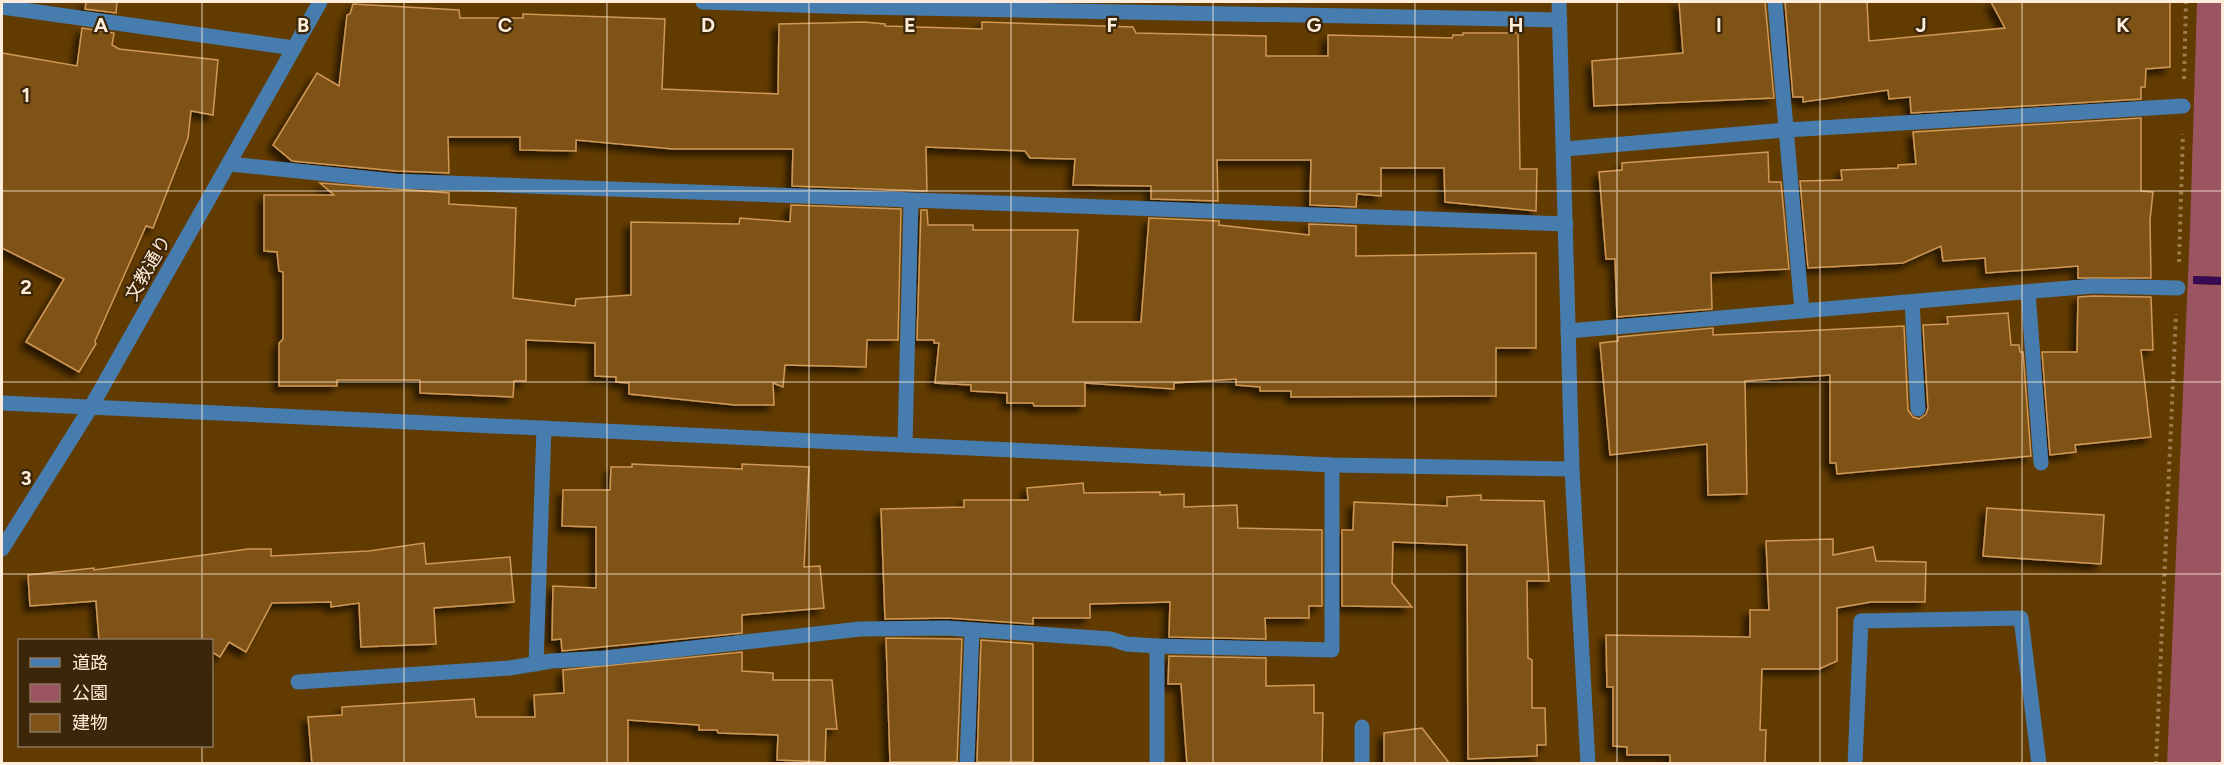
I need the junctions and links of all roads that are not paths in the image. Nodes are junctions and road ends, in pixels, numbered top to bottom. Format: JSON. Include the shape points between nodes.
{"nodes":[{"id":1,"x":320,"y":2,"type":"edge"},
{"id":2,"x":703,"y":2,"type":"edge"},
{"id":3,"x":1559,"y":2,"type":"edge"},
{"id":4,"x":1775,"y":2,"type":"edge"},
{"id":5,"x":2,"y":7,"type":"edge"},
{"id":6,"x":1560,"y":20,"type":"junction"},
{"id":7,"x":294,"y":48,"type":"junction"},
{"id":8,"x":2184,"y":106,"type":"road end"},
{"id":9,"x":1786,"y":130,"type":"junction"},
{"id":10,"x":1565,"y":149,"type":"junction"},
{"id":11,"x":230,"y":165,"type":"junction"},
{"id":12,"x":911,"y":202,"type":"junction"},
{"id":13,"x":1566,"y":224,"type":"junction"},
{"id":14,"x":2178,"y":288,"type":"road end"},
{"id":15,"x":2028,"y":292,"type":"junction"},
{"id":16,"x":1912,"y":302,"type":"junction"},
{"id":17,"x":1802,"y":311,"type":"junction"},
{"id":18,"x":1568,"y":331,"type":"junction"},
{"id":19,"x":2,"y":403,"type":"edge"},
{"id":20,"x":91,"y":407,"type":"junction"},
{"id":21,"x":1918,"y":409,"type":"dead end"},
{"id":22,"x":544,"y":428,"type":"junction"},
{"id":23,"x":905,"y":444,"type":"junction"},
{"id":24,"x":2041,"y":464,"type":"dead end"},
{"id":25,"x":1332,"y":465,"type":"junction"},
{"id":26,"x":1572,"y":469,"type":"junction"},
{"id":27,"x":2,"y":549,"type":"edge"},
{"id":28,"x":972,"y":631,"type":"junction"},
{"id":29,"x":1157,"y":646,"type":"junction"},
{"id":30,"x":536,"y":664,"type":"junction"},
{"id":31,"x":298,"y":682,"type":"dead end"},
{"id":32,"x":1362,"y":727,"type":"dead end"},
{"id":33,"x":968,"y":764,"type":"edge"},
{"id":34,"x":1156,"y":764,"type":"edge"},
{"id":35,"x":1362,"y":764,"type":"edge"},
{"id":36,"x":1588,"y":764,"type":"edge"},
{"id":37,"x":1855,"y":764,"type":"edge"},
{"id":38,"x":2039,"y":764,"type":"edge"}],
"edges":[{"from":1,"to":7,"type":"street","name":"文教通り"},
{"from":2,"to":6,"type":"street"},
{"from":3,"to":6,"type":"street"},
{"from":4,"to":9,"type":"street"},
{"from":5,"to":7,"type":"street"},
{"from":6,"to":10,"type":"street"},
{"from":7,"to":11,"type":"street","name":"文教通り"},
{"from":8,"to":9,"type":"street"},
{"from":9,"to":10,"type":"street"},
{"from":9,"to":17,"type":"street"},
{"from":10,"to":13,"type":"street"},
{"from":11,"to":12,"type":"street","via":[[395,181]]},
{"from":11,"to":20,"type":"street","name":"文教通り"},
{"from":12,"to":13,"type":"street"},
{"from":12,"to":23,"type":"street"},
{"from":13,"to":18,"type":"street"},
{"from":14,"to":15,"type":"street","via":[[2093,286]]},
{"from":15,"to":16,"type":"street"},
{"from":15,"to":24,"type":"street"},
{"from":16,"to":17,"type":"street"},
{"from":16,"to":21,"type":"street"},
{"from":17,"to":18,"type":"street"},
{"from":18,"to":26,"type":"street"},
{"from":19,"to":20,"type":"street"},
{"from":20,"to":22,"type":"street"},
{"from":20,"to":27,"type":"street","name":"文教通り"},
{"from":22,"to":23,"type":"street"},
{"from":22,"to":30,"type":"street"},
{"from":23,"to":25,"type":"street"},
{"from":25,"to":26,"type":"street"},
{"from":25,"to":29,"type":"street","via":[[1332,650]]},
{"from":26,"to":36,"type":"street"},
{"from":28,"to":29,"type":"street","via":[[1111,639]]},
{"from":28,"to":30,"type":"street","via":[[860,629]]},
{"from":28,"to":33,"type":"street"},
{"from":29,"to":34,"type":"street"},
{"from":30,"to":31,"type":"street"},
{"from":32,"to":35,"type":"street"},
{"from":37,"to":38,"type":"street","via":[[1861,621],[2021,618]]}]}
